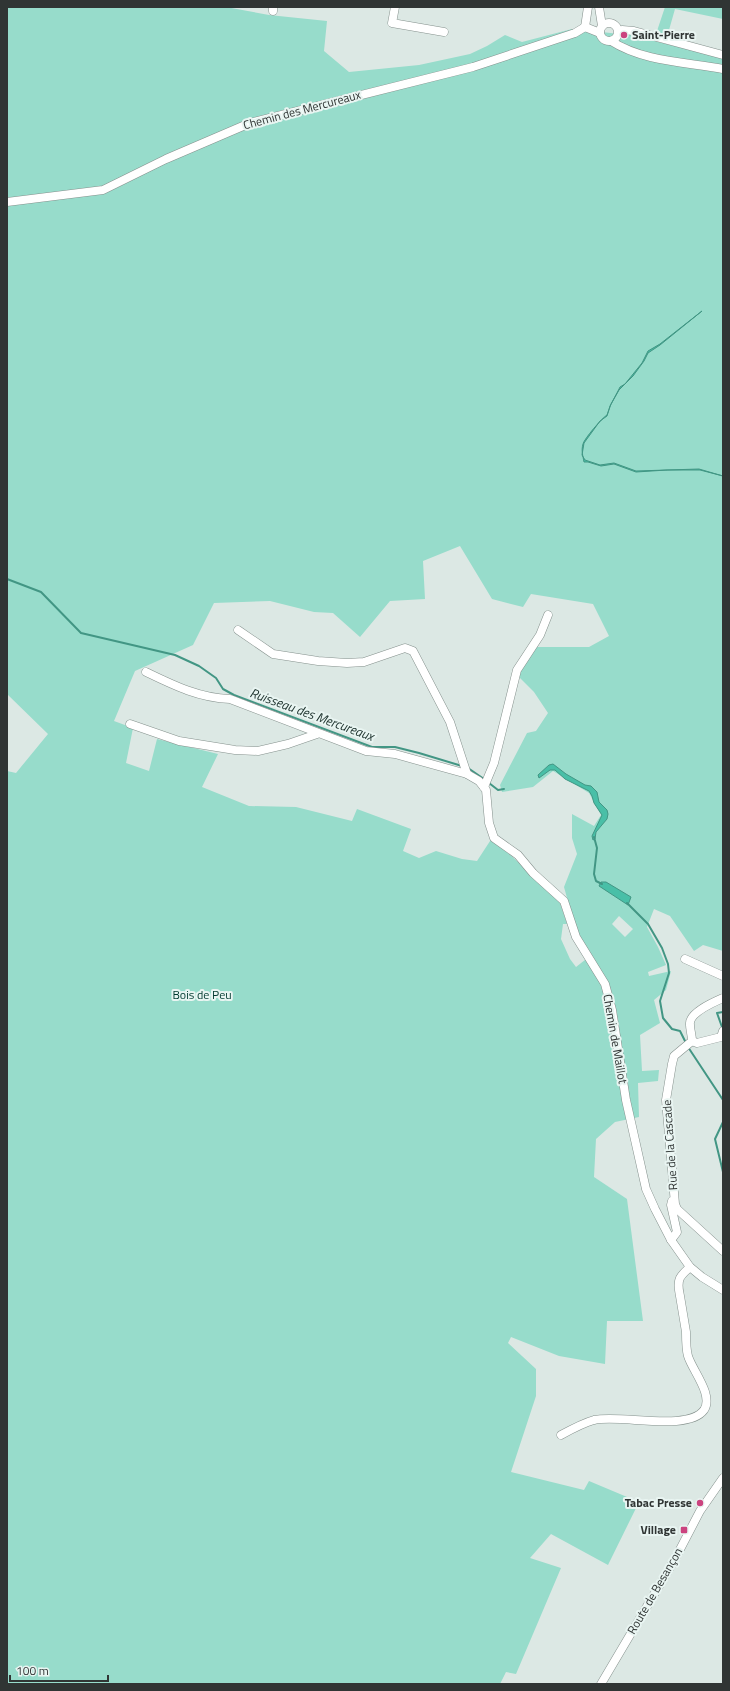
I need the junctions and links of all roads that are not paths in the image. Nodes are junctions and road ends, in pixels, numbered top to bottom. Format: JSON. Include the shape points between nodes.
{"nodes":[{"id":1,"x":395,"y":7,"type":"edge"},
{"id":2,"x":588,"y":7,"type":"edge"},
{"id":3,"x":599,"y":7,"type":"edge"},
{"id":4,"x":604,"y":7,"type":"edge"},
{"id":5,"x":611,"y":23,"type":"junction"},
{"id":6,"x":585,"y":27,"type":"junction"},
{"id":7,"x":601,"y":29,"type":"junction"},
{"id":8,"x":444,"y":32,"type":"dead end"},
{"id":9,"x":616,"y":36,"type":"junction"},
{"id":10,"x":723,"y":55,"type":"edge"},
{"id":11,"x":723,"y":69,"type":"edge"},
{"id":12,"x":7,"y":202,"type":"edge"},
{"id":13,"x":548,"y":616,"type":"dead end"},
{"id":14,"x":238,"y":630,"type":"dead end"},
{"id":15,"x":146,"y":672,"type":"dead end"},
{"id":16,"x":130,"y":724,"type":"dead end"},
{"id":17,"x":317,"y":734,"type":"junction"},
{"id":18,"x":466,"y":769,"type":"junction"},
{"id":19,"x":486,"y":783,"type":"junction"},
{"id":20,"x":685,"y":959,"type":"dead end"},
{"id":21,"x":723,"y":976,"type":"edge"},
{"id":22,"x":723,"y":998,"type":"edge"},
{"id":23,"x":722,"y":1037,"type":"edge"},
{"id":24,"x":689,"y":1043,"type":"junction"},
{"id":25,"x":674,"y":1197,"type":"junction"},
{"id":26,"x":671,"y":1240,"type":"junction"},
{"id":27,"x":723,"y":1251,"type":"edge"},
{"id":28,"x":690,"y":1267,"type":"junction"},
{"id":29,"x":723,"y":1290,"type":"edge"},
{"id":30,"x":561,"y":1435,"type":"dead end"},
{"id":31,"x":723,"y":1478,"type":"edge"},
{"id":32,"x":601,"y":1684,"type":"edge"}],
"edges":[{"from":1,"to":8,"type":"street","via":[[392,23]]},
{"from":2,"to":6,"type":"street"},
{"from":3,"to":7,"type":"street"},
{"from":4,"to":5,"type":"street"},
{"from":5,"to":7,"type":"street"},
{"from":5,"to":9,"type":"street","via":[[616,26]]},
{"from":6,"to":7,"type":"street"},
{"from":6,"to":12,"type":"street","name":"Chemin des Mercureaux","via":[[575,33],[473,67],[250,123],[166,159],[103,190]]},
{"from":7,"to":9,"type":"street","via":[[605,40]]},
{"from":9,"to":10,"type":"street","via":[[622,30],[634,31]]},
{"from":9,"to":11,"type":"street","via":[[659,59]]},
{"from":13,"to":19,"type":"street","via":[[540,634],[517,670],[494,764]]},
{"from":14,"to":18,"type":"street","via":[[273,654],[318,661],[364,662],[405,648],[413,650],[450,722]]},
{"from":15,"to":17,"type":"street","via":[[183,689],[213,698],[230,699]]},
{"from":16,"to":17,"type":"street","via":[[179,741],[234,750],[258,751]]},
{"from":17,"to":18,"type":"street","via":[[366,751],[395,754]]},
{"from":18,"to":19,"type":"street"},
{"from":19,"to":26,"type":"street","name":"Chemin de Maillot","via":[[489,823],[494,838],[518,855],[533,873],[564,901],[576,938],[605,984],[612,1010],[626,1100],[646,1189]]},
{"from":20,"to":21,"type":"street"},
{"from":22,"to":24,"type":"street","via":[[697,1012],[690,1020],[692,1034]]},
{"from":23,"to":24,"type":"street"},
{"from":24,"to":25,"type":"street","name":"Rue de la Cascade","via":[[677,1053],[672,1064],[666,1100]]},
{"from":25,"to":26,"type":"street","via":[[671,1205],[677,1232]]},
{"from":25,"to":27,"type":"street","name":"Rue de la Cascade","via":[[677,1209]]},
{"from":26,"to":28,"type":"street","name":"Chemin de Maillot"},
{"from":28,"to":29,"type":"street","name":"Chemin de Maillot"},
{"from":28,"to":30,"type":"street","via":[[680,1278],[678,1286],[688,1356],[704,1390],[706,1406],[703,1411],[693,1417],[666,1422],[621,1418],[595,1420]]},
{"from":31,"to":32,"type":"street","name":"Route de Besançon","via":[[700,1511]]}]}
